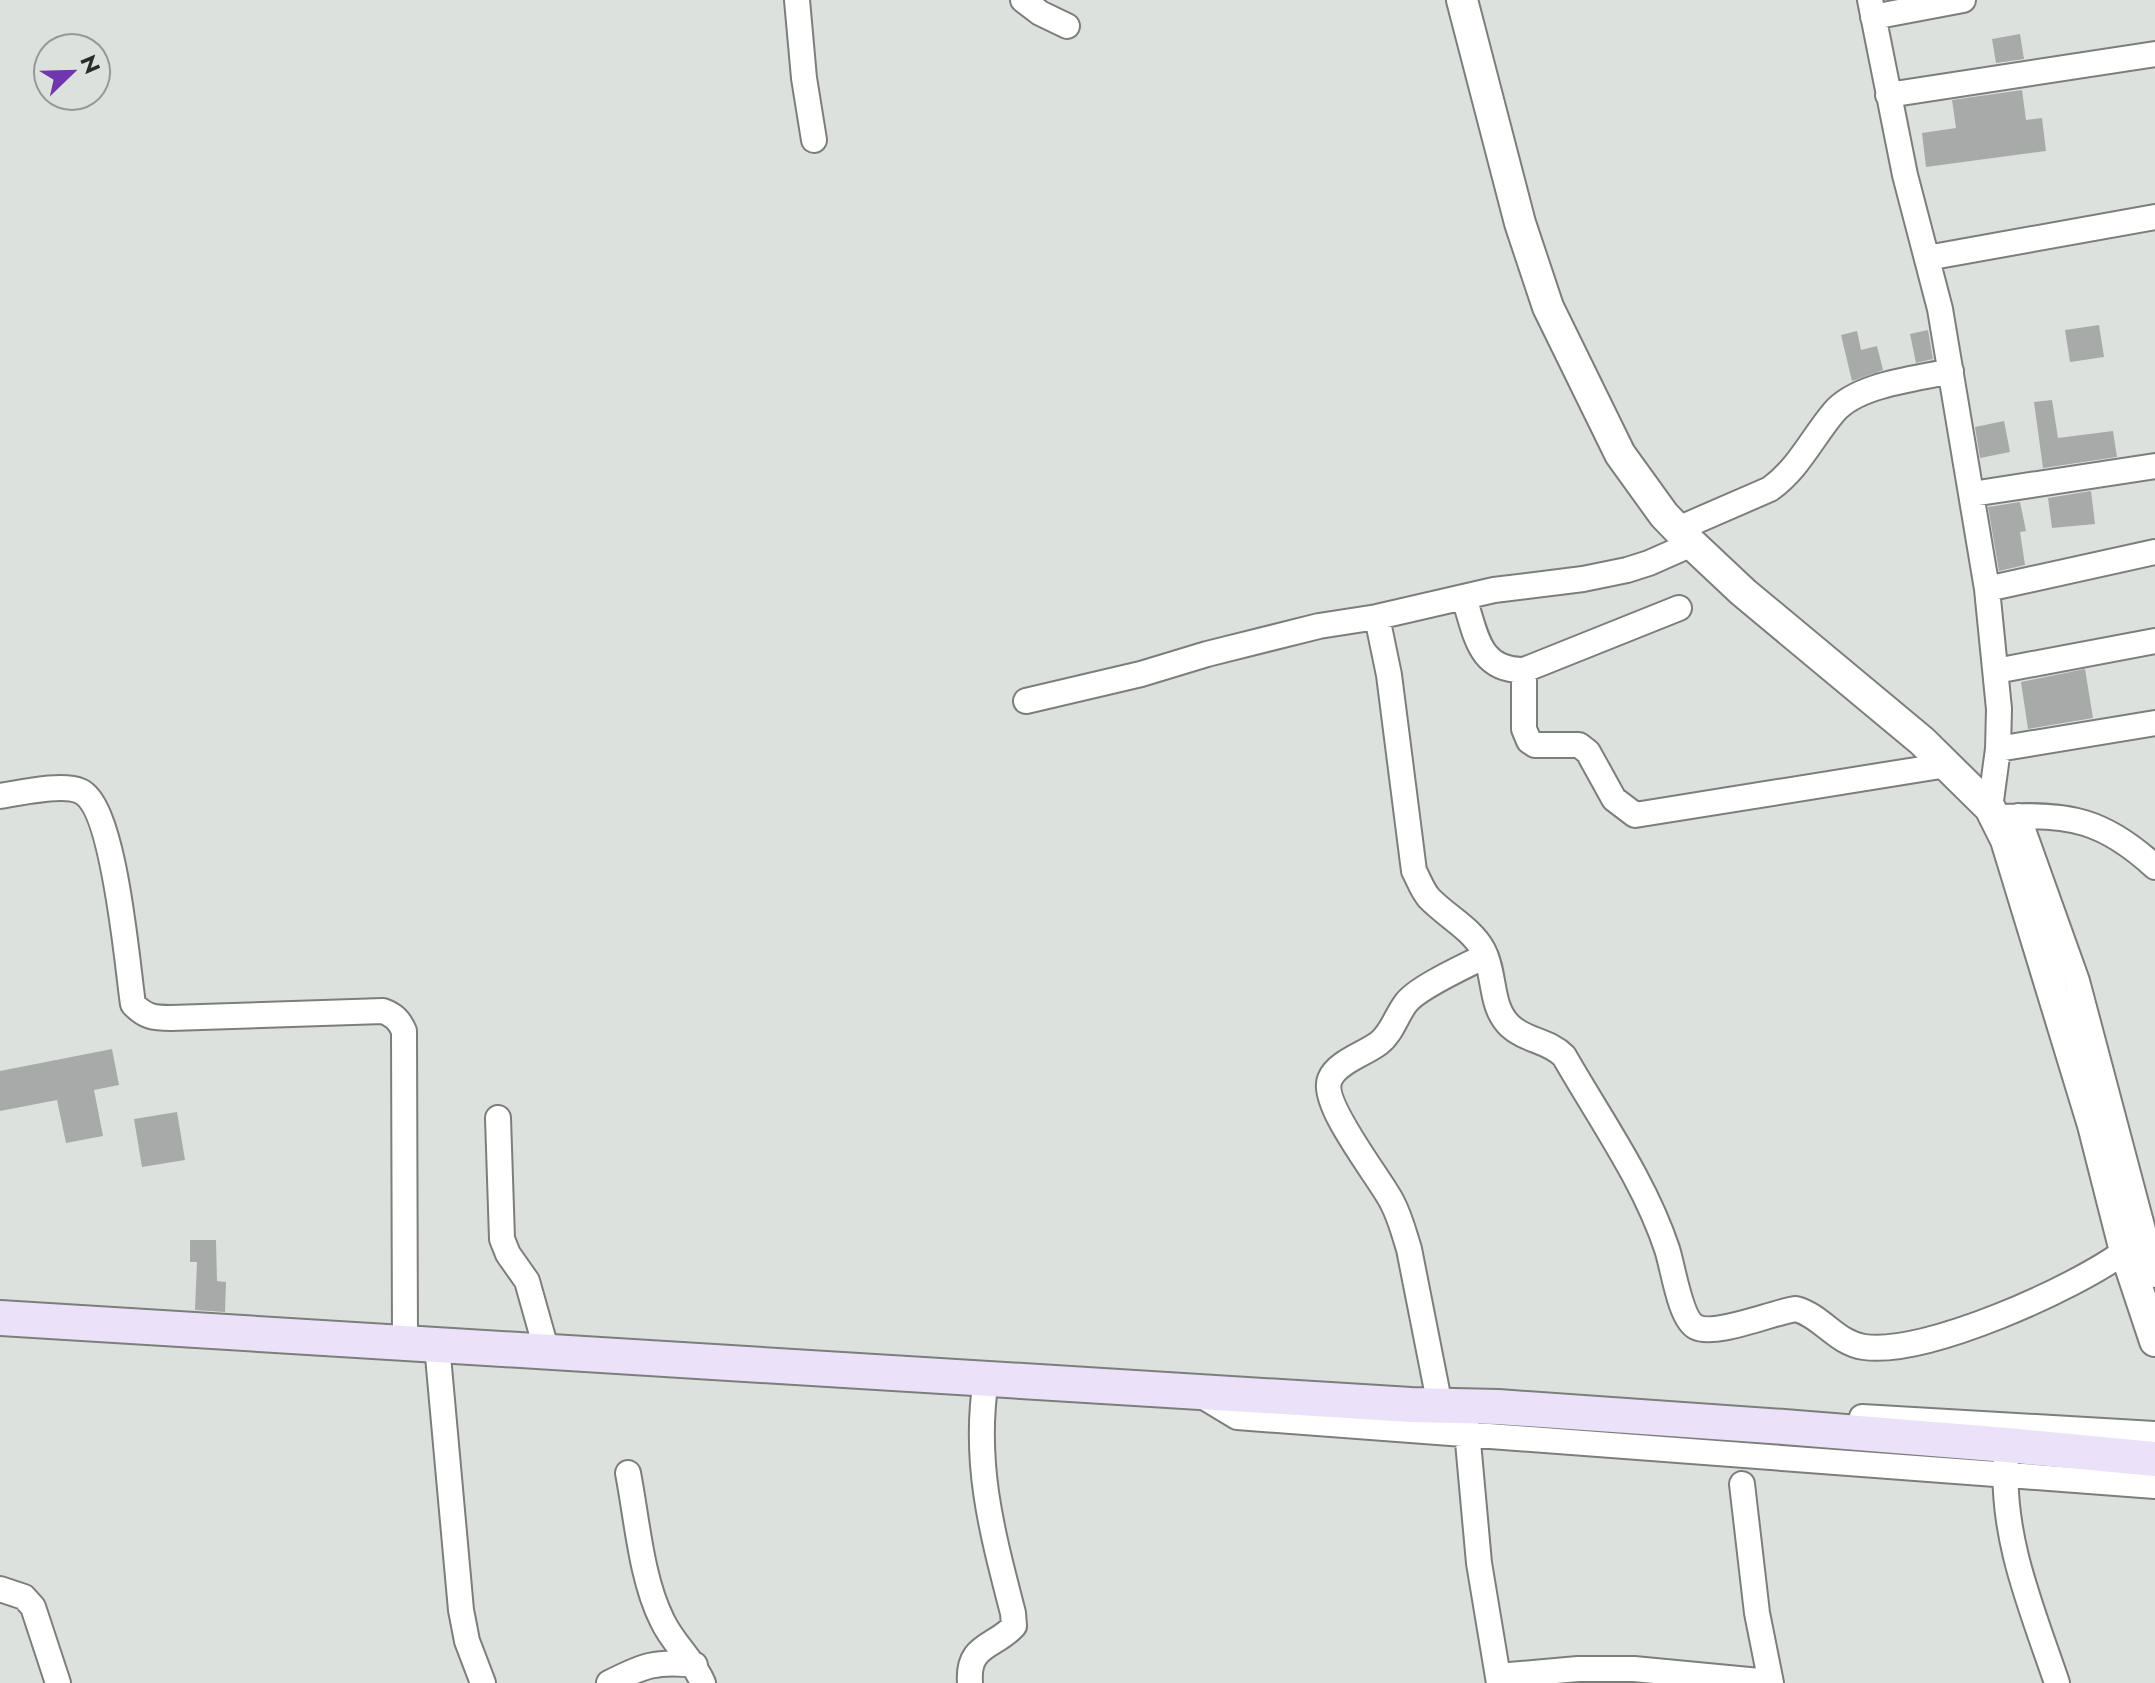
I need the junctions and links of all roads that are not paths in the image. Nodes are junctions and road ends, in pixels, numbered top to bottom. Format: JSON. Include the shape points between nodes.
{"nodes":[{"id":1,"x":797,"y":0,"type":"edge"},
{"id":2,"x":1023,"y":0,"type":"edge"},
{"id":3,"x":1963,"y":0,"type":"edge"},
{"id":4,"x":1467,"y":1,"type":"edge"},
{"id":5,"x":1872,"y":9,"type":"edge"},
{"id":6,"x":1067,"y":26,"type":"dead end"},
{"id":7,"x":2155,"y":54,"type":"edge"},
{"id":8,"x":1888,"y":95,"type":"junction"},
{"id":9,"x":814,"y":140,"type":"dead end"},
{"id":10,"x":2155,"y":217,"type":"edge"},
{"id":11,"x":1927,"y":258,"type":"junction"},
{"id":12,"x":1951,"y":371,"type":"junction"},
{"id":13,"x":2155,"y":466,"type":"edge"},
{"id":14,"x":1972,"y":494,"type":"junction"},
{"id":15,"x":1685,"y":536,"type":"junction"},
{"id":16,"x":2155,"y":552,"type":"edge"},
{"id":17,"x":1987,"y":589,"type":"junction"},
{"id":18,"x":1464,"y":598,"type":"junction"},
{"id":19,"x":1679,"y":608,"type":"dead end"},
{"id":20,"x":1377,"y":617,"type":"junction"},
{"id":21,"x":2155,"y":641,"type":"edge"},
{"id":22,"x":1524,"y":670,"type":"junction"},
{"id":23,"x":1996,"y":671,"type":"junction"},
{"id":24,"x":1026,"y":701,"type":"dead end"},
{"id":25,"x":2155,"y":723,"type":"edge"},
{"id":26,"x":1998,"y":749,"type":"junction"},
{"id":27,"x":1947,"y":765,"type":"junction"},
{"id":28,"x":0,"y":796,"type":"edge"},
{"id":29,"x":2003,"y":820,"type":"junction"},
{"id":30,"x":2155,"y":839,"type":"edge"},
{"id":31,"x":2128,"y":844,"type":"junction"},
{"id":32,"x":2155,"y":867,"type":"edge"},
{"id":33,"x":1485,"y":956,"type":"junction"},
{"id":34,"x":498,"y":1118,"type":"dead end"},
{"id":35,"x":2125,"y":1251,"type":"junction"},
{"id":36,"x":2155,"y":1275,"type":"edge"},
{"id":37,"x":0,"y":1318,"type":"edge"},
{"id":38,"x":2155,"y":1341,"type":"edge"},
{"id":39,"x":421,"y":1344,"type":"junction"},
{"id":40,"x":547,"y":1352,"type":"junction"},
{"id":41,"x":986,"y":1379,"type":"junction"},
{"id":42,"x":1196,"y":1392,"type":"junction"},
{"id":43,"x":1461,"y":1409,"type":"junction"},
{"id":44,"x":2155,"y":1434,"type":"edge"},
{"id":45,"x":2155,"y":1459,"type":"edge"},
{"id":46,"x":2006,"y":1460,"type":"junction"},
{"id":47,"x":628,"y":1473,"type":"dead end"},
{"id":48,"x":1742,"y":1484,"type":"dead end"},
{"id":49,"x":2155,"y":1486,"type":"edge"},
{"id":50,"x":0,"y":1589,"type":"edge"},
{"id":51,"x":699,"y":1674,"type":"edge"},
{"id":52,"x":1498,"y":1680,"type":"edge"},
{"id":53,"x":58,"y":1683,"type":"edge"},
{"id":54,"x":483,"y":1683,"type":"edge"},
{"id":55,"x":609,"y":1683,"type":"edge"},
{"id":56,"x":970,"y":1683,"type":"edge"},
{"id":57,"x":1770,"y":1683,"type":"edge"},
{"id":58,"x":2057,"y":1683,"type":"edge"}],
"edges":[{"from":1,"to":9,"type":"street"},
{"from":2,"to":6,"type":"street"},
{"from":3,"to":5,"type":"street"},
{"from":4,"to":15,"type":"street","via":[[1520,223],[1548,307],[1620,454],[1644,491]]},
{"from":5,"to":8,"type":"street"},
{"from":7,"to":8,"type":"street"},
{"from":8,"to":11,"type":"street"},
{"from":10,"to":11,"type":"street"},
{"from":11,"to":12,"type":"street"},
{"from":12,"to":14,"type":"street"},
{"from":12,"to":15,"type":"street","via":[[1863,391],[1846,400],[1782,480]]},
{"from":13,"to":14,"type":"street"},
{"from":14,"to":17,"type":"street"},
{"from":15,"to":18,"type":"street","via":[[1649,563],[1627,570]]},
{"from":15,"to":27,"type":"street"},
{"from":16,"to":17,"type":"street"},
{"from":17,"to":23,"type":"street"},
{"from":18,"to":20,"type":"street"},
{"from":18,"to":22,"type":"street","via":[[1489,660],[1498,667]]},
{"from":19,"to":22,"type":"street"},
{"from":20,"to":24,"type":"street","via":[[1319,626]]},
{"from":20,"to":33,"type":"street","via":[[1414,871],[1431,900],[1464,928]]},
{"from":21,"to":23,"type":"street"},
{"from":22,"to":27,"type":"street","via":[[1524,729],[1529,741],[1579,745],[1614,799],[1635,815]]},
{"from":23,"to":26,"type":"street"},
{"from":25,"to":26,"type":"street"},
{"from":26,"to":29,"type":"street"},
{"from":27,"to":29,"type":"street"},
{"from":28,"to":39,"type":"street","via":[[65,788],[81,791],[92,801],[110,851],[133,1004],[142,1013],[171,1018],[383,1011],[401,1024]]},
{"from":29,"to":31,"type":"street","via":[[2079,820]]},
{"from":29,"to":35,"type":"street"},
{"from":29,"to":36,"type":"street","via":[[2077,981]]},
{"from":30,"to":31,"type":"street"},
{"from":31,"to":32,"type":"street"},
{"from":33,"to":35,"type":"street","via":[[1494,996],[1508,1025],[1553,1045],[1564,1056],[1649,1201],[1693,1327],[1728,1326],[1796,1309],[1853,1345],[1890,1346],[1999,1317],[2104,1267]]},
{"from":33,"to":43,"type":"street","via":[[1407,1001],[1382,1041],[1340,1068],[1327,1089],[1401,1223]]},
{"from":34,"to":40,"type":"street","via":[[502,1239],[527,1281]]},
{"from":35,"to":38,"type":"street"},
{"from":37,"to":39,"type":"main road"},
{"from":39,"to":40,"type":"main road"},
{"from":39,"to":54,"type":"street","via":[[461,1610]]},
{"from":40,"to":41,"type":"main road"},
{"from":41,"to":42,"type":"main road"},
{"from":41,"to":56,"type":"street","via":[[980,1455],[1014,1626],[974,1656]]},
{"from":42,"to":43,"type":"main road"},
{"from":42,"to":43,"type":"street","via":[[1237,1417]]},
{"from":43,"to":44,"type":"street"},
{"from":43,"to":46,"type":"main road"},
{"from":43,"to":52,"type":"street"},
{"from":45,"to":46,"type":"main road"},
{"from":46,"to":49,"type":"street"},
{"from":46,"to":58,"type":"street","via":[[2004,1504],[2010,1538]]},
{"from":47,"to":51,"type":"street","via":[[654,1601]]},
{"from":48,"to":57,"type":"street"},
{"from":50,"to":53,"type":"street","via":[[24,1597],[33,1607]]},
{"from":51,"to":55,"type":"street","via":[[667,1661]]},
{"from":52,"to":57,"type":"street","via":[[1567,1670],[1634,1669]]}]}
